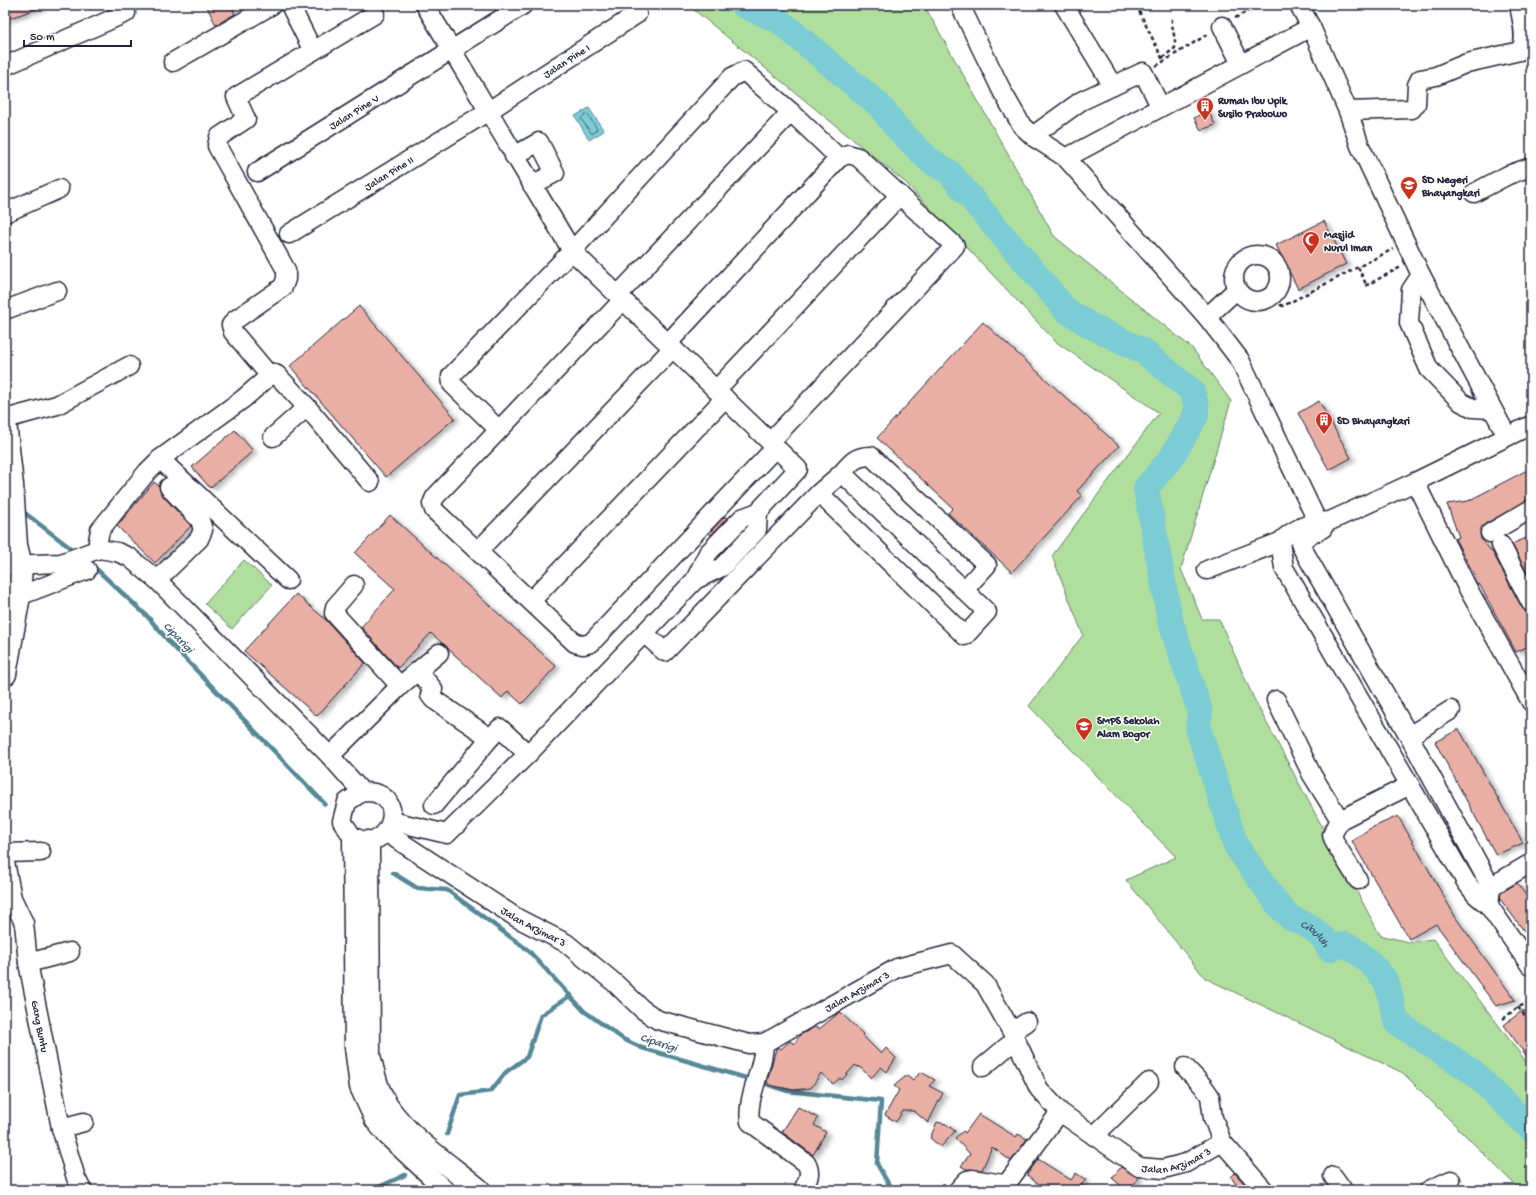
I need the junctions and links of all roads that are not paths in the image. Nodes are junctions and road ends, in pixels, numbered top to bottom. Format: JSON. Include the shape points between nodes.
{"nodes":[{"id":1,"x":272,"y":5,"type":"edge"},
{"id":2,"x":290,"y":5,"type":"edge"},
{"id":3,"x":424,"y":5,"type":"edge"},
{"id":4,"x":523,"y":5,"type":"edge"},
{"id":5,"x":634,"y":5,"type":"edge"},
{"id":6,"x":960,"y":5,"type":"edge"},
{"id":7,"x":1064,"y":5,"type":"edge"},
{"id":8,"x":1299,"y":5,"type":"edge"},
{"id":9,"x":1518,"y":5,"type":"edge"},
{"id":10,"x":126,"y":13,"type":"dead end"},
{"id":11,"x":375,"y":14,"type":"dead end"},
{"id":12,"x":1222,"y":26,"type":"road end"},
{"id":13,"x":1311,"y":27,"type":"junction"},
{"id":14,"x":313,"y":51,"type":"junction"},
{"id":15,"x":451,"y":51,"type":"junction"},
{"id":16,"x":173,"y":62,"type":"dead end"},
{"id":17,"x":1241,"y":64,"type":"junction"},
{"id":18,"x":5,"y":66,"type":"edge"},
{"id":19,"x":1114,"y":86,"type":"junction"},
{"id":20,"x":1160,"y":106,"type":"junction"},
{"id":21,"x":1348,"y":111,"type":"junction"},
{"id":22,"x":488,"y":112,"type":"junction"},
{"id":23,"x":791,"y":112,"type":"junction"},
{"id":24,"x":1035,"y":138,"type":"junction"},
{"id":25,"x":514,"y":156,"type":"junction"},
{"id":26,"x":838,"y":158,"type":"junction"},
{"id":27,"x":1066,"y":158,"type":"junction"},
{"id":28,"x":1531,"y":167,"type":"edge"},
{"id":29,"x":256,"y":172,"type":"dead end"},
{"id":30,"x":532,"y":185,"type":"junction"},
{"id":31,"x":59,"y":189,"type":"dead end"},
{"id":32,"x":1474,"y":193,"type":"dead end"},
{"id":33,"x":900,"y":195,"type":"junction"},
{"id":34,"x":5,"y":212,"type":"edge"},
{"id":35,"x":289,"y":234,"type":"dead end"},
{"id":36,"x":572,"y":251,"type":"junction"},
{"id":37,"x":1421,"y":275,"type":"junction"},
{"id":38,"x":1236,"y":290,"type":"junction"},
{"id":39,"x":57,"y":291,"type":"dead end"},
{"id":40,"x":620,"y":297,"type":"junction"},
{"id":41,"x":5,"y":310,"type":"edge"},
{"id":42,"x":1208,"y":317,"type":"junction"},
{"id":43,"x":670,"y":346,"type":"junction"},
{"id":44,"x":129,"y":366,"type":"dead end"},
{"id":45,"x":270,"y":376,"type":"junction"},
{"id":46,"x":720,"y":394,"type":"junction"},
{"id":47,"x":307,"y":407,"type":"junction"},
{"id":48,"x":1491,"y":409,"type":"junction"},
{"id":49,"x":5,"y":420,"type":"edge"},
{"id":50,"x":1531,"y":424,"type":"edge"},
{"id":51,"x":498,"y":430,"type":"junction"},
{"id":52,"x":1507,"y":436,"type":"junction"},
{"id":53,"x":273,"y":437,"type":"dead end"},
{"id":54,"x":773,"y":444,"type":"junction"},
{"id":55,"x":160,"y":459,"type":"junction"},
{"id":56,"x":842,"y":473,"type":"junction"},
{"id":57,"x":370,"y":482,"type":"dead end"},
{"id":58,"x":1415,"y":482,"type":"junction"},
{"id":59,"x":169,"y":487,"type":"dead end"},
{"id":60,"x":819,"y":493,"type":"junction"},
{"id":61,"x":1531,"y":509,"type":"edge"},
{"id":62,"x":1323,"y":524,"type":"junction"},
{"id":63,"x":1280,"y":542,"type":"junction"},
{"id":64,"x":98,"y":550,"type":"junction"},
{"id":65,"x":478,"y":551,"type":"junction"},
{"id":66,"x":15,"y":559,"type":"junction"},
{"id":67,"x":87,"y":570,"type":"dead end"},
{"id":68,"x":1207,"y":570,"type":"dead end"},
{"id":69,"x":157,"y":580,"type":"junction"},
{"id":70,"x":288,"y":580,"type":"dead end"},
{"id":71,"x":354,"y":584,"type":"dead end"},
{"id":72,"x":964,"y":590,"type":"junction"},
{"id":73,"x":10,"y":594,"type":"edge"},
{"id":74,"x":531,"y":602,"type":"junction"},
{"id":75,"x":1531,"y":602,"type":"edge"},
{"id":76,"x":644,"y":633,"type":"junction"},
{"id":77,"x":439,"y":653,"type":"dead end"},
{"id":78,"x":418,"y":671,"type":"junction"},
{"id":79,"x":5,"y":674,"type":"edge"},
{"id":80,"x":400,"y":686,"type":"junction"},
{"id":81,"x":1276,"y":700,"type":"dead end"},
{"id":82,"x":1531,"y":702,"type":"edge"},
{"id":83,"x":1452,"y":710,"type":"dead end"},
{"id":84,"x":1409,"y":736,"type":"junction"},
{"id":85,"x":490,"y":738,"type":"junction"},
{"id":86,"x":528,"y":754,"type":"junction"},
{"id":87,"x":330,"y":756,"type":"junction"},
{"id":88,"x":1410,"y":785,"type":"junction"},
{"id":89,"x":362,"y":792,"type":"junction"},
{"id":90,"x":434,"y":805,"type":"dead end"},
{"id":91,"x":1340,"y":820,"type":"junction"},
{"id":92,"x":375,"y":833,"type":"junction"},
{"id":93,"x":41,"y":852,"type":"dead end"},
{"id":94,"x":5,"y":853,"type":"edge"},
{"id":95,"x":5,"y":862,"type":"edge"},
{"id":96,"x":1531,"y":863,"type":"edge"},
{"id":97,"x":1358,"y":880,"type":"dead end"},
{"id":98,"x":1485,"y":896,"type":"junction"},
{"id":99,"x":8,"y":898,"type":"edge"},
{"id":100,"x":70,"y":952,"type":"dead end"},
{"id":101,"x":28,"y":963,"type":"junction"},
{"id":102,"x":1530,"y":965,"type":"edge"},
{"id":103,"x":1027,"y":1022,"type":"dead end"},
{"id":104,"x":1014,"y":1036,"type":"junction"},
{"id":105,"x":764,"y":1042,"type":"junction"},
{"id":106,"x":983,"y":1067,"type":"dead end"},
{"id":107,"x":1185,"y":1067,"type":"dead end"},
{"id":108,"x":1149,"y":1082,"type":"dead end"},
{"id":109,"x":1060,"y":1112,"type":"junction"},
{"id":110,"x":84,"y":1122,"type":"dead end"},
{"id":111,"x":61,"y":1128,"type":"junction"},
{"id":112,"x":1094,"y":1136,"type":"junction"},
{"id":113,"x":1222,"y":1142,"type":"junction"},
{"id":114,"x":1451,"y":1180,"type":"dead end"},
{"id":115,"x":82,"y":1190,"type":"edge"},
{"id":116,"x":445,"y":1190,"type":"edge"},
{"id":117,"x":479,"y":1190,"type":"edge"},
{"id":118,"x":803,"y":1190,"type":"edge"},
{"id":119,"x":958,"y":1190,"type":"edge"},
{"id":120,"x":1264,"y":1190,"type":"edge"},
{"id":121,"x":1429,"y":1190,"type":"edge"}],
"edges":[{"from":1,"to":16,"type":"street"},
{"from":2,"to":14,"type":"street"},
{"from":3,"to":15,"type":"street"},
{"from":4,"to":15,"type":"street","name":"Jalan Pine V"},
{"from":5,"to":22,"type":"street","name":"Jalan Pine I","via":[[638,14]]},
{"from":6,"to":24,"type":"street","via":[[1009,105],[1022,126]]},
{"from":7,"to":19,"type":"street"},
{"from":8,"to":13,"type":"street"},
{"from":9,"to":21,"type":"street","via":[[1523,38],[1520,51],[1467,63],[1436,76],[1420,79],[1417,85],[1416,104],[1412,108]]},
{"from":10,"to":18,"type":"street"},
{"from":11,"to":14,"type":"street"},
{"from":12,"to":17,"type":"street"},
{"from":13,"to":17,"type":"street"},
{"from":13,"to":21,"type":"street"},
{"from":14,"to":45,"type":"street","via":[[236,97],[246,119],[219,137],[217,142],[219,151],[286,270],[283,286],[231,325],[232,332]]},
{"from":15,"to":22,"type":"street"},
{"from":15,"to":29,"type":"street","name":"Jalan Pine V"},
{"from":17,"to":20,"type":"street"},
{"from":19,"to":20,"type":"street","via":[[1143,72]]},
{"from":19,"to":24,"type":"street","via":[[1081,101],[1038,132]]},
{"from":20,"to":27,"type":"street"},
{"from":21,"to":37,"type":"street","via":[[1360,146]]},
{"from":22,"to":25,"type":"street"},
{"from":22,"to":35,"type":"street","name":"Jalan Pine II"},
{"from":23,"to":26,"type":"street"},
{"from":23,"to":36,"type":"street","via":[[744,70],[732,77]]},
{"from":23,"to":40,"type":"street"},
{"from":24,"to":27,"type":"street"},
{"from":25,"to":30,"type":"street"},
{"from":25,"to":30,"type":"street","via":[[539,142],[555,173]]},
{"from":26,"to":33,"type":"street","via":[[848,154],[858,157]]},
{"from":26,"to":43,"type":"street"},
{"from":27,"to":42,"type":"street"},
{"from":28,"to":32,"type":"street","via":[[1508,175]]},
{"from":30,"to":36,"type":"street"},
{"from":31,"to":34,"type":"street"},
{"from":33,"to":46,"type":"street"},
{"from":33,"to":54,"type":"street","via":[[955,246]]},
{"from":36,"to":40,"type":"street"},
{"from":36,"to":51,"type":"street","via":[[451,376],[452,384]]},
{"from":37,"to":48,"type":"street"},
{"from":37,"to":48,"type":"street","via":[[1411,290],[1409,323],[1430,369],[1461,402],[1473,408]]},
{"from":38,"to":38,"type":"street","via":[[1244,298],[1255,302],[1267,299],[1276,291],[1280,280],[1278,267],[1270,259],[1258,255],[1246,258],[1237,266],[1233,278]]},
{"from":38,"to":42,"type":"street"},
{"from":39,"to":41,"type":"street"},
{"from":40,"to":43,"type":"street"},
{"from":40,"to":51,"type":"street"},
{"from":42,"to":62,"type":"street","via":[[1240,360]]},
{"from":43,"to":46,"type":"street"},
{"from":43,"to":65,"type":"street"},
{"from":44,"to":49,"type":"street","via":[[57,405]]},
{"from":45,"to":47,"type":"street","via":[[277,375]]},
{"from":45,"to":55,"type":"street","via":[[243,400]]},
{"from":46,"to":54,"type":"street"},
{"from":46,"to":74,"type":"street"},
{"from":47,"to":53,"type":"street"},
{"from":47,"to":57,"type":"street"},
{"from":48,"to":52,"type":"street"},
{"from":49,"to":66,"type":"highway","via":[[15,520]]},
{"from":50,"to":52,"type":"street"},
{"from":51,"to":65,"type":"street","via":[[432,504],[434,510]]},
{"from":52,"to":58,"type":"street"},
{"from":54,"to":74,"type":"street","via":[[591,643],[575,643]]},
{"from":54,"to":76,"type":"street","via":[[798,468],[758,512],[757,530],[722,567],[695,580]]},
{"from":55,"to":64,"type":"street","via":[[100,530]]},
{"from":55,"to":70,"type":"street"},
{"from":56,"to":60,"type":"street"},
{"from":56,"to":72,"type":"street"},
{"from":56,"to":72,"type":"street","via":[[855,458],[871,456],[987,565]]},
{"from":58,"to":62,"type":"street"},
{"from":58,"to":82,"type":"street","via":[[1466,586]]},
{"from":59,"to":69,"type":"street","via":[[200,520],[203,530],[199,539]]},
{"from":60,"to":72,"type":"street","via":[[965,636],[987,612]]},
{"from":60,"to":76,"type":"street","via":[[665,652]]},
{"from":61,"to":75,"type":"street","via":[[1496,539]]},
{"from":62,"to":63,"type":"street","via":[[1289,533]]},
{"from":62,"to":84,"type":"street","via":[[1303,540],[1301,546]]},
{"from":63,"to":68,"type":"street"},
{"from":63,"to":88,"type":"street","via":[[1284,568]]},
{"from":64,"to":66,"type":"street","via":[[61,563]]},
{"from":64,"to":69,"type":"street","via":[[117,552],[129,557]]},
{"from":65,"to":74,"type":"street"},
{"from":66,"to":73,"type":"highway"},
{"from":67,"to":73,"type":"street"},
{"from":69,"to":87,"type":"street"},
{"from":71,"to":80,"type":"street","via":[[335,607],[334,613]]},
{"from":73,"to":79,"type":"highway"},
{"from":76,"to":86,"type":"street"},
{"from":77,"to":78,"type":"street"},
{"from":78,"to":80,"type":"street"},
{"from":78,"to":85,"type":"street","via":[[433,689],[430,695],[433,699]]},
{"from":80,"to":87,"type":"street"},
{"from":81,"to":91,"type":"street","via":[[1312,775]]},
{"from":83,"to":84,"type":"street"},
{"from":84,"to":98,"type":"street"},
{"from":85,"to":86,"type":"street","via":[[500,728]]},
{"from":85,"to":90,"type":"street"},
{"from":86,"to":92,"type":"street","via":[[446,834]]},
{"from":87,"to":89,"type":"street"},
{"from":88,"to":91,"type":"street"},
{"from":88,"to":98,"type":"street"},
{"from":89,"to":92,"type":"street","via":[[378,794],[390,805]]},
{"from":89,"to":92,"type":"street","via":[[347,802],[342,821]]},
{"from":91,"to":97,"type":"street","via":[[1332,835]]},
{"from":92,"to":105,"type":"street","name":"Jalan Arzimar 3","via":[[517,918],[566,943],[658,1020],[749,1044]]},
{"from":92,"to":116,"type":"street","via":[[354,1047],[359,1087],[374,1120],[387,1136]]},
{"from":92,"to":117,"type":"highway","via":[[369,1055],[377,1085],[386,1104],[407,1130]]},
{"from":93,"to":94,"type":"street"},
{"from":95,"to":99,"type":"street","name":"Gang Buntu"},
{"from":96,"to":98,"type":"street"},
{"from":98,"to":102,"type":"street"},
{"from":99,"to":101,"type":"street","name":"Gang Buntu","via":[[24,924]]},
{"from":100,"to":101,"type":"street"},
{"from":101,"to":111,"type":"street","name":"Gang Buntu"},
{"from":103,"to":104,"type":"street"},
{"from":104,"to":105,"type":"street","name":"Jalan Arzimar 3","via":[[985,984],[952,954],[897,968]]},
{"from":104,"to":106,"type":"street"},
{"from":104,"to":109,"type":"street","name":"Jalan Arzimar 3","via":[[1039,1089]]},
{"from":105,"to":118,"type":"street","via":[[760,1072],[749,1115],[750,1122],[806,1163],[810,1170]]},
{"from":107,"to":113,"type":"street","via":[[1210,1096],[1213,1118]]},
{"from":108,"to":112,"type":"street"},
{"from":109,"to":112,"type":"street","name":"Jalan Arzimar 3"},
{"from":109,"to":119,"type":"street","via":[[1008,1182],[1003,1184],[972,1179],[967,1180]]},
{"from":110,"to":111,"type":"street"},
{"from":111,"to":115,"type":"street","name":"Gang Buntu"},
{"from":112,"to":113,"type":"street","name":"Jalan Arzimar 3","via":[[1139,1167],[1163,1169],[1186,1163]]},
{"from":113,"to":120,"type":"street","name":"Jalan Arzimar 3"},
{"from":114,"to":121,"type":"street"}]}
